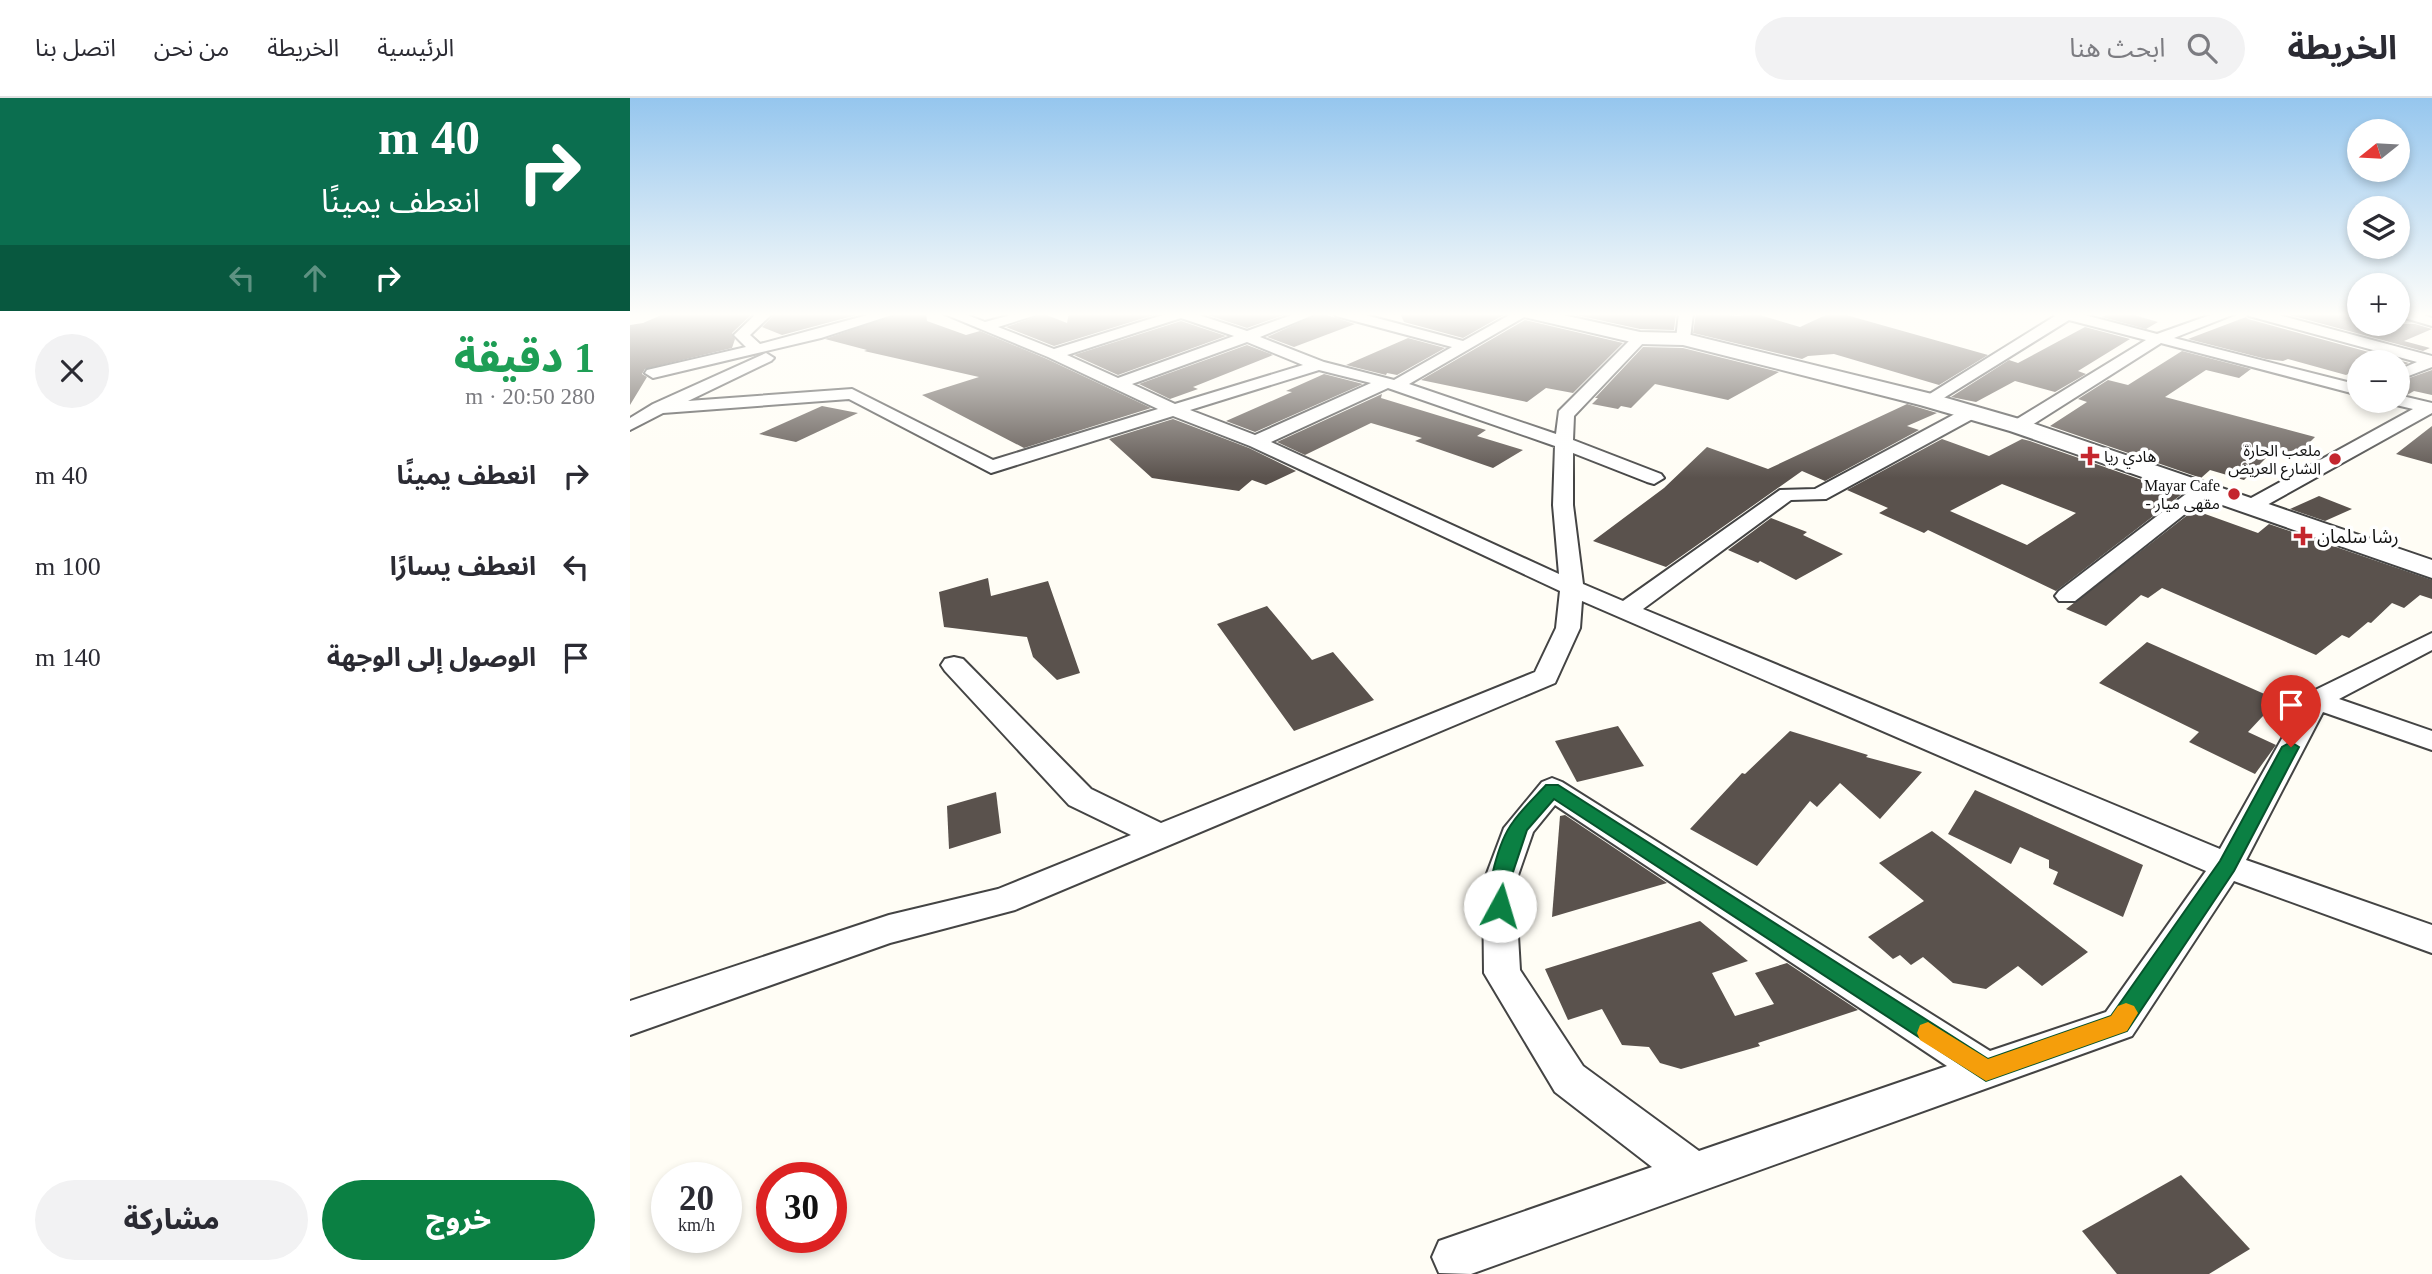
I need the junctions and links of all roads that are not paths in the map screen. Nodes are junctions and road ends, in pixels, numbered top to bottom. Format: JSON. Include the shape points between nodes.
{"nodes":[{"id":1,"x":675,"y":368,"type":"edge"},
{"id":2,"x":745,"y":368,"type":"edge"},
{"id":3,"x":1083,"y":368,"type":"edge"},
{"id":4,"x":1163,"y":368,"type":"edge"},
{"id":5,"x":1308,"y":368,"type":"edge"},
{"id":6,"x":1329,"y":368,"type":"edge"},
{"id":7,"x":1422,"y":368,"type":"edge"},
{"id":8,"x":1611,"y":368,"type":"edge"},
{"id":9,"x":1799,"y":368,"type":"edge"},
{"id":10,"x":1978,"y":368,"type":"edge"},
{"id":11,"x":2111,"y":368,"type":"edge"},
{"id":12,"x":2274,"y":368,"type":"edge"},
{"id":13,"x":653,"y":373,"type":"dead end"},
{"id":14,"x":1118,"y":384,"type":"junction"},
{"id":15,"x":1391,"y":384,"type":"junction"},
{"id":16,"x":2347,"y":387,"type":"edge"},
{"id":17,"x":1928,"y":400,"type":"junction"},
{"id":18,"x":2410,"y":403,"type":"edge"},
{"id":19,"x":659,"y":408,"type":"junction"},
{"id":20,"x":2430,"y":408,"type":"edge"},
{"id":21,"x":1171,"y":409,"type":"junction"},
{"id":22,"x":1972,"y":412,"type":"junction"},
{"id":23,"x":630,"y":425,"type":"edge"},
{"id":24,"x":2018,"y":426,"type":"junction"},
{"id":25,"x":1256,"y":442,"type":"junction"},
{"id":26,"x":1564,"y":443,"type":"junction"},
{"id":27,"x":1654,"y":478,"type":"dead end"},
{"id":28,"x":2202,"y":491,"type":"junction"},
{"id":29,"x":2249,"y":507,"type":"junction"},
{"id":30,"x":2432,"y":569,"type":"edge"},
{"id":31,"x":1572,"y":588,"type":"junction"},
{"id":32,"x":2067,"y":596,"type":"dead end"},
{"id":33,"x":1625,"y":611,"type":"junction"},
{"id":34,"x":2432,"y":640,"type":"edge"},
{"id":35,"x":954,"y":665,"type":"dead end"},
{"id":36,"x":2316,"y":700,"type":"junction"},
{"id":37,"x":2432,"y":741,"type":"edge"},
{"id":38,"x":1160,"y":836,"type":"junction"},
{"id":39,"x":2227,"y":866,"type":"junction"},
{"id":40,"x":2432,"y":939,"type":"edge"},
{"id":41,"x":630,"y":1018,"type":"edge"},
{"id":42,"x":1986,"y":1070,"type":"junction"},
{"id":43,"x":1694,"y":1173,"type":"junction"},
{"id":44,"x":1455,"y":1257,"type":"dead end"}],
"edges":[{"from":1,"to":13,"type":"street"},
{"from":2,"to":19,"type":"street"},
{"from":3,"to":14,"type":"street"},
{"from":4,"to":14,"type":"street"},
{"from":5,"to":21,"type":"street"},
{"from":6,"to":15,"type":"street"},
{"from":7,"to":15,"type":"street"},
{"from":8,"to":26,"type":"street","via":[[1565,415]]},
{"from":9,"to":17,"type":"street"},
{"from":10,"to":17,"type":"street"},
{"from":11,"to":24,"type":"street"},
{"from":12,"to":16,"type":"street"},
{"from":14,"to":21,"type":"street"},
{"from":15,"to":25,"type":"street"},
{"from":15,"to":26,"type":"street"},
{"from":17,"to":22,"type":"street"},
{"from":18,"to":20,"type":"street"},
{"from":19,"to":21,"type":"street","via":[[852,394],[991,467]]},
{"from":19,"to":23,"type":"street"},
{"from":20,"to":29,"type":"street"},
{"from":21,"to":25,"type":"street"},
{"from":22,"to":24,"type":"street"},
{"from":22,"to":33,"type":"street","via":[[1819,495],[1787,494]]},
{"from":24,"to":28,"type":"street"},
{"from":25,"to":31,"type":"street"},
{"from":26,"to":27,"type":"street"},
{"from":26,"to":31,"type":"street","via":[[1563,505]]},
{"from":28,"to":29,"type":"street"},
{"from":28,"to":32,"type":"street"},
{"from":29,"to":30,"type":"street"},
{"from":31,"to":33,"type":"street"},
{"from":31,"to":38,"type":"street","via":[[1569,628],[1546,677]]},
{"from":33,"to":39,"type":"street"},
{"from":34,"to":36,"type":"street"},
{"from":35,"to":38,"type":"street","via":[[1080,797]]},
{"from":36,"to":37,"type":"street"},
{"from":36,"to":39,"type":"street"},
{"from":38,"to":41,"type":"street","via":[[1003,901],[889,929]]},
{"from":39,"to":40,"type":"street"},
{"from":39,"to":42,"type":"street","via":[[2119,1024]]},
{"from":42,"to":43,"type":"street"},
{"from":42,"to":43,"type":"street","via":[[1552,789],[1519,828],[1499,884],[1502,973],[1569,1079]]},
{"from":43,"to":44,"type":"street"}]}
